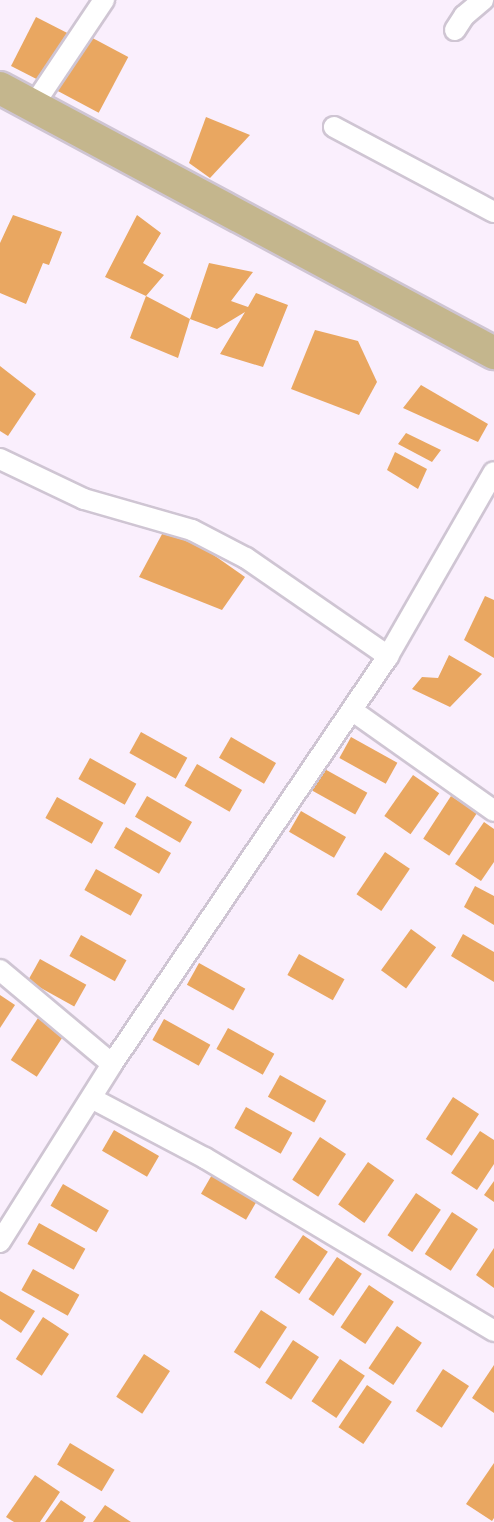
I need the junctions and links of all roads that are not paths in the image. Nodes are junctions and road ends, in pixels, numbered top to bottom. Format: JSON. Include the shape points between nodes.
{"nodes":[{"id":1,"x":104,"y":0,"type":"edge"},
{"id":2,"x":483,"y":0,"type":"edge"},
{"id":3,"x":455,"y":30,"type":"dead end"},
{"id":4,"x":0,"y":88,"type":"edge"},
{"id":5,"x":33,"y":106,"type":"junction"},
{"id":6,"x":334,"y":127,"type":"dead end"},
{"id":7,"x":494,"y":212,"type":"edge"},
{"id":8,"x":494,"y":353,"type":"edge"},
{"id":9,"x":0,"y":459,"type":"edge"},
{"id":10,"x":494,"y":472,"type":"edge"},
{"id":11,"x":388,"y":656,"type":"junction"},
{"id":12,"x":352,"y":711,"type":"junction"},
{"id":13,"x":494,"y":811,"type":"edge"},
{"id":14,"x":0,"y":970,"type":"edge"},
{"id":15,"x":112,"y":1064,"type":"junction"},
{"id":16,"x":93,"y":1099,"type":"junction"},
{"id":17,"x":0,"y":1242,"type":"edge"},
{"id":18,"x":494,"y":1331,"type":"edge"}],
"edges":[{"from":1,"to":5,"type":"street"},
{"from":2,"to":3,"type":"street"},
{"from":4,"to":5,"type":"main road"},
{"from":5,"to":8,"type":"main road"},
{"from":6,"to":7,"type":"street"},
{"from":9,"to":11,"type":"street","via":[[84,500],[192,530],[237,553]]},
{"from":10,"to":11,"type":"street"},
{"from":11,"to":12,"type":"street"},
{"from":12,"to":13,"type":"street"},
{"from":12,"to":15,"type":"street"},
{"from":14,"to":15,"type":"street"},
{"from":15,"to":16,"type":"street"},
{"from":16,"to":17,"type":"street"},
{"from":16,"to":18,"type":"street","via":[[205,1158]]}]}
